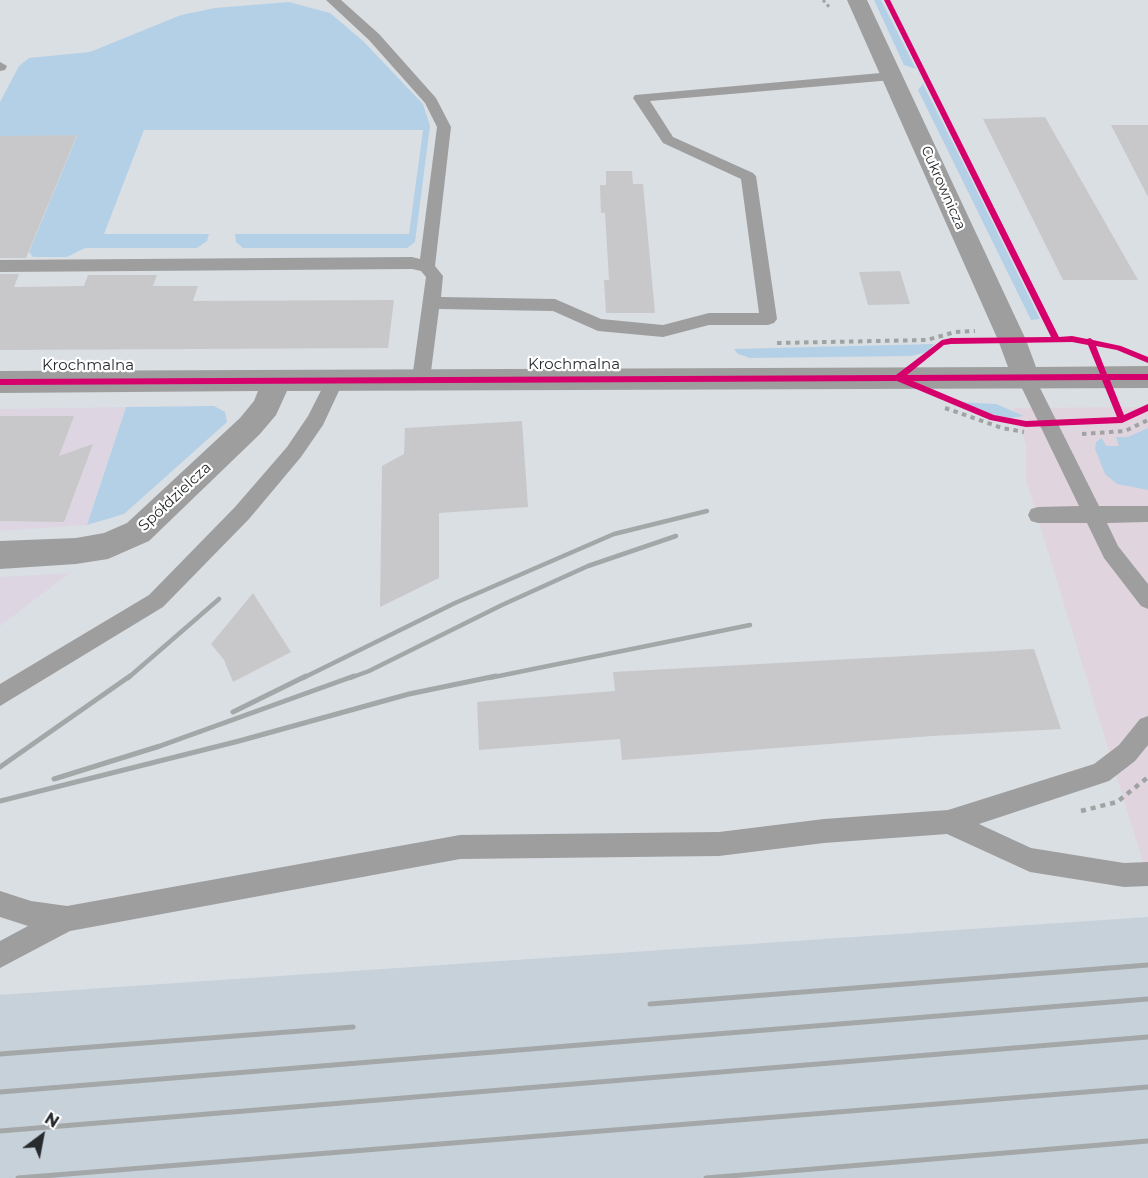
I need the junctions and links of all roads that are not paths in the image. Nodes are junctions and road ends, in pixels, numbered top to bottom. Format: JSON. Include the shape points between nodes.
{"nodes":[{"id":1,"x":333,"y":0,"type":"edge"},
{"id":2,"x":857,"y":0,"type":"edge"},
{"id":3,"x":892,"y":76,"type":"junction"},
{"id":4,"x":0,"y":266,"type":"edge"},
{"id":5,"x":427,"y":267,"type":"junction"},
{"id":6,"x":431,"y":303,"type":"junction"},
{"id":7,"x":1148,"y":377,"type":"edge"},
{"id":8,"x":1026,"y":378,"type":"junction"},
{"id":9,"x":421,"y":379,"type":"junction"},
{"id":10,"x":277,"y":380,"type":"junction"},
{"id":11,"x":335,"y":380,"type":"junction"},
{"id":12,"x":0,"y":382,"type":"edge"},
{"id":13,"x":1093,"y":514,"type":"junction"},
{"id":14,"x":1148,"y":514,"type":"edge"},
{"id":15,"x":1038,"y":515,"type":"dead end"},
{"id":16,"x":0,"y":555,"type":"edge"},
{"id":17,"x":1148,"y":600,"type":"edge"},
{"id":18,"x":0,"y":696,"type":"edge"},
{"id":19,"x":1148,"y":727,"type":"edge"},
{"id":20,"x":948,"y":822,"type":"junction"},
{"id":21,"x":1148,"y":873,"type":"edge"},
{"id":22,"x":0,"y":904,"type":"edge"},
{"id":23,"x":67,"y":919,"type":"junction"},
{"id":24,"x":0,"y":955,"type":"edge"}],
"edges":[{"from":1,"to":5,"type":"lane","via":[[374,37],[431,101],[444,127]]},
{"from":2,"to":3,"type":"street","name":"Cukrownicza"},
{"from":3,"to":6,"type":"lane","via":[[640,98],[668,140],[748,176],[768,318],[709,319],[663,331],[598,325],[555,305]]},
{"from":3,"to":8,"type":"street","name":"Cukrownicza"},
{"from":4,"to":5,"type":"lane","via":[[412,263]]},
{"from":5,"to":6,"type":"lane","via":[[435,276]]},
{"from":6,"to":9,"type":"lane"},
{"from":7,"to":8,"type":"street","name":"Krochmalna"},
{"from":8,"to":9,"type":"street","name":"Krochmalna"},
{"from":8,"to":13,"type":"lane"},
{"from":9,"to":11,"type":"street","name":"Krochmalna"},
{"from":10,"to":11,"type":"street","name":"Krochmalna"},
{"from":10,"to":12,"type":"street","name":"Krochmalna"},
{"from":10,"to":16,"type":"street","name":"Spółdzielcza","via":[[266,407],[250,426],[138,532],[108,546]]},
{"from":11,"to":18,"type":"lane","via":[[316,420],[294,452],[242,513],[156,601]]},
{"from":13,"to":14,"type":"lane"},
{"from":13,"to":15,"type":"lane"},
{"from":13,"to":17,"type":"lane","via":[[1112,552]]},
{"from":19,"to":20,"type":"lane","via":[[1127,753],[1101,773]]},
{"from":20,"to":21,"type":"lane","via":[[1030,860],[1124,875]]},
{"from":20,"to":23,"type":"lane","via":[[719,844],[460,847]]},
{"from":22,"to":23,"type":"lane"},
{"from":23,"to":24,"type":"lane"}]}
